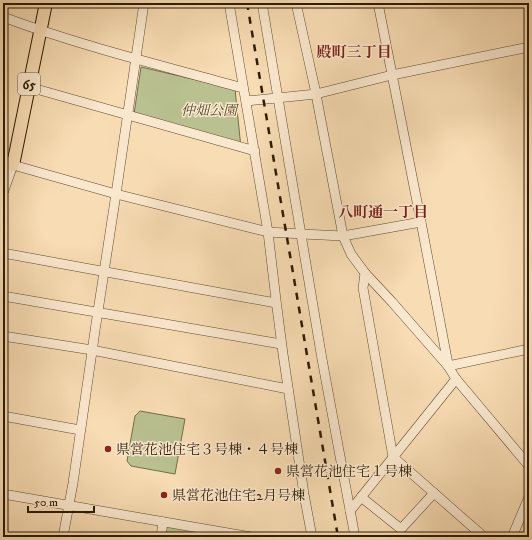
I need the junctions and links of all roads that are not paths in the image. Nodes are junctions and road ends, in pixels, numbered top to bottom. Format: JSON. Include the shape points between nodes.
{"nodes":[{"id":1,"x":46,"y":3,"type":"edge"},
{"id":2,"x":144,"y":3,"type":"edge"},
{"id":3,"x":229,"y":3,"type":"edge"},
{"id":4,"x":262,"y":3,"type":"edge"},
{"id":5,"x":296,"y":3,"type":"edge"},
{"id":6,"x":378,"y":3,"type":"edge"},
{"id":7,"x":3,"y":17,"type":"edge"},
{"id":8,"x":40,"y":31,"type":"junction"},
{"id":9,"x":529,"y":47,"type":"edge"},
{"id":10,"x":136,"y":59,"type":"junction"},
{"id":11,"x":392,"y":75,"type":"junction"},
{"id":12,"x":29,"y":87,"type":"junction"},
{"id":13,"x":243,"y":88,"type":"junction"},
{"id":14,"x":316,"y":94,"type":"junction"},
{"id":15,"x":277,"y":98,"type":"junction"},
{"id":16,"x":246,"y":101,"type":"junction"},
{"id":17,"x":128,"y":115,"type":"junction"},
{"id":18,"x":255,"y":151,"type":"junction"},
{"id":19,"x":8,"y":163,"type":"edge"},
{"id":20,"x":3,"y":193,"type":"edge"},
{"id":21,"x":116,"y":194,"type":"junction"},
{"id":22,"x":421,"y":222,"type":"junction"},
{"id":23,"x":268,"y":232,"type":"junction"},
{"id":24,"x":302,"y":234,"type":"junction"},
{"id":25,"x":343,"y":236,"type":"junction"},
{"id":26,"x":3,"y":254,"type":"edge"},
{"id":27,"x":104,"y":271,"type":"junction"},
{"id":28,"x":365,"y":273,"type":"junction"},
{"id":29,"x":3,"y":296,"type":"edge"},
{"id":30,"x":276,"y":303,"type":"junction"},
{"id":31,"x":98,"y":312,"type":"junction"},
{"id":32,"x":3,"y":336,"type":"edge"},
{"id":33,"x":281,"y":344,"type":"junction"},
{"id":34,"x":529,"y":349,"type":"edge"},
{"id":35,"x":92,"y":350,"type":"junction"},
{"id":36,"x":448,"y":366,"type":"junction"},
{"id":37,"x":456,"y":379,"type":"junction"},
{"id":38,"x":288,"y":389,"type":"junction"},
{"id":39,"x":3,"y":416,"type":"edge"},
{"id":40,"x":80,"y":430,"type":"junction"},
{"id":41,"x":393,"y":457,"type":"junction"},
{"id":42,"x":529,"y":466,"type":"edge"},
{"id":43,"x":434,"y":493,"type":"junction"},
{"id":44,"x":3,"y":494,"type":"edge"},
{"id":45,"x":361,"y":497,"type":"junction"},
{"id":46,"x":529,"y":497,"type":"edge"},
{"id":47,"x":69,"y":506,"type":"junction"},
{"id":48,"x":350,"y":511,"type":"junction"},
{"id":49,"x":163,"y":522,"type":"junction"},
{"id":50,"x":63,"y":537,"type":"edge"},
{"id":51,"x":161,"y":537,"type":"edge"},
{"id":52,"x":251,"y":537,"type":"edge"},
{"id":53,"x":312,"y":537,"type":"edge"},
{"id":54,"x":355,"y":537,"type":"edge"},
{"id":55,"x":484,"y":537,"type":"edge"},
{"id":56,"x":512,"y":537,"type":"edge"}],
"edges":[{"from":1,"to":8,"type":"main road","number":"65"},
{"from":2,"to":10,"type":"street"},
{"from":3,"to":13,"type":"street"},
{"from":4,"to":15,"type":"street"},
{"from":5,"to":14,"type":"street"},
{"from":6,"to":11,"type":"street"},
{"from":7,"to":8,"type":"street"},
{"from":8,"to":10,"type":"street"},
{"from":8,"to":12,"type":"main road","number":"65"},
{"from":9,"to":11,"type":"street"},
{"from":10,"to":13,"type":"street"},
{"from":10,"to":17,"type":"street"},
{"from":11,"to":14,"type":"street"},
{"from":11,"to":22,"type":"street"},
{"from":12,"to":17,"type":"street"},
{"from":12,"to":19,"type":"main road","number":"65"},
{"from":13,"to":16,"type":"street"},
{"from":14,"to":15,"type":"street"},
{"from":14,"to":25,"type":"street"},
{"from":15,"to":16,"type":"street"},
{"from":15,"to":24,"type":"street"},
{"from":16,"to":18,"type":"street"},
{"from":17,"to":18,"type":"street"},
{"from":17,"to":21,"type":"street"},
{"from":18,"to":23,"type":"street"},
{"from":19,"to":20,"type":"street"},
{"from":19,"to":21,"type":"street"},
{"from":21,"to":23,"type":"street"},
{"from":21,"to":27,"type":"street"},
{"from":22,"to":25,"type":"street"},
{"from":22,"to":36,"type":"street"},
{"from":23,"to":24,"type":"street"},
{"from":23,"to":30,"type":"street"},
{"from":24,"to":25,"type":"street"},
{"from":24,"to":48,"type":"street"},
{"from":25,"to":28,"type":"street","via":[[351,254]]},
{"from":26,"to":27,"type":"street"},
{"from":27,"to":30,"type":"street"},
{"from":27,"to":31,"type":"street"},
{"from":28,"to":36,"type":"street"},
{"from":28,"to":41,"type":"street","via":[[363,288]]},
{"from":29,"to":31,"type":"street"},
{"from":30,"to":33,"type":"street"},
{"from":31,"to":33,"type":"street"},
{"from":31,"to":35,"type":"street"},
{"from":32,"to":35,"type":"street"},
{"from":33,"to":38,"type":"street"},
{"from":34,"to":36,"type":"street"},
{"from":35,"to":38,"type":"street"},
{"from":35,"to":40,"type":"street"},
{"from":36,"to":37,"type":"street"},
{"from":37,"to":41,"type":"street"},
{"from":37,"to":42,"type":"street"},
{"from":38,"to":53,"type":"street"},
{"from":39,"to":40,"type":"street"},
{"from":40,"to":47,"type":"street"},
{"from":41,"to":43,"type":"street"},
{"from":41,"to":45,"type":"street"},
{"from":43,"to":45,"type":"street","via":[[400,529]]},
{"from":43,"to":55,"type":"street"},
{"from":44,"to":47,"type":"street"},
{"from":45,"to":48,"type":"street"},
{"from":46,"to":56,"type":"street"},
{"from":47,"to":49,"type":"street"},
{"from":47,"to":50,"type":"street"},
{"from":48,"to":54,"type":"street"},
{"from":49,"to":51,"type":"street"},
{"from":49,"to":52,"type":"street"}]}
